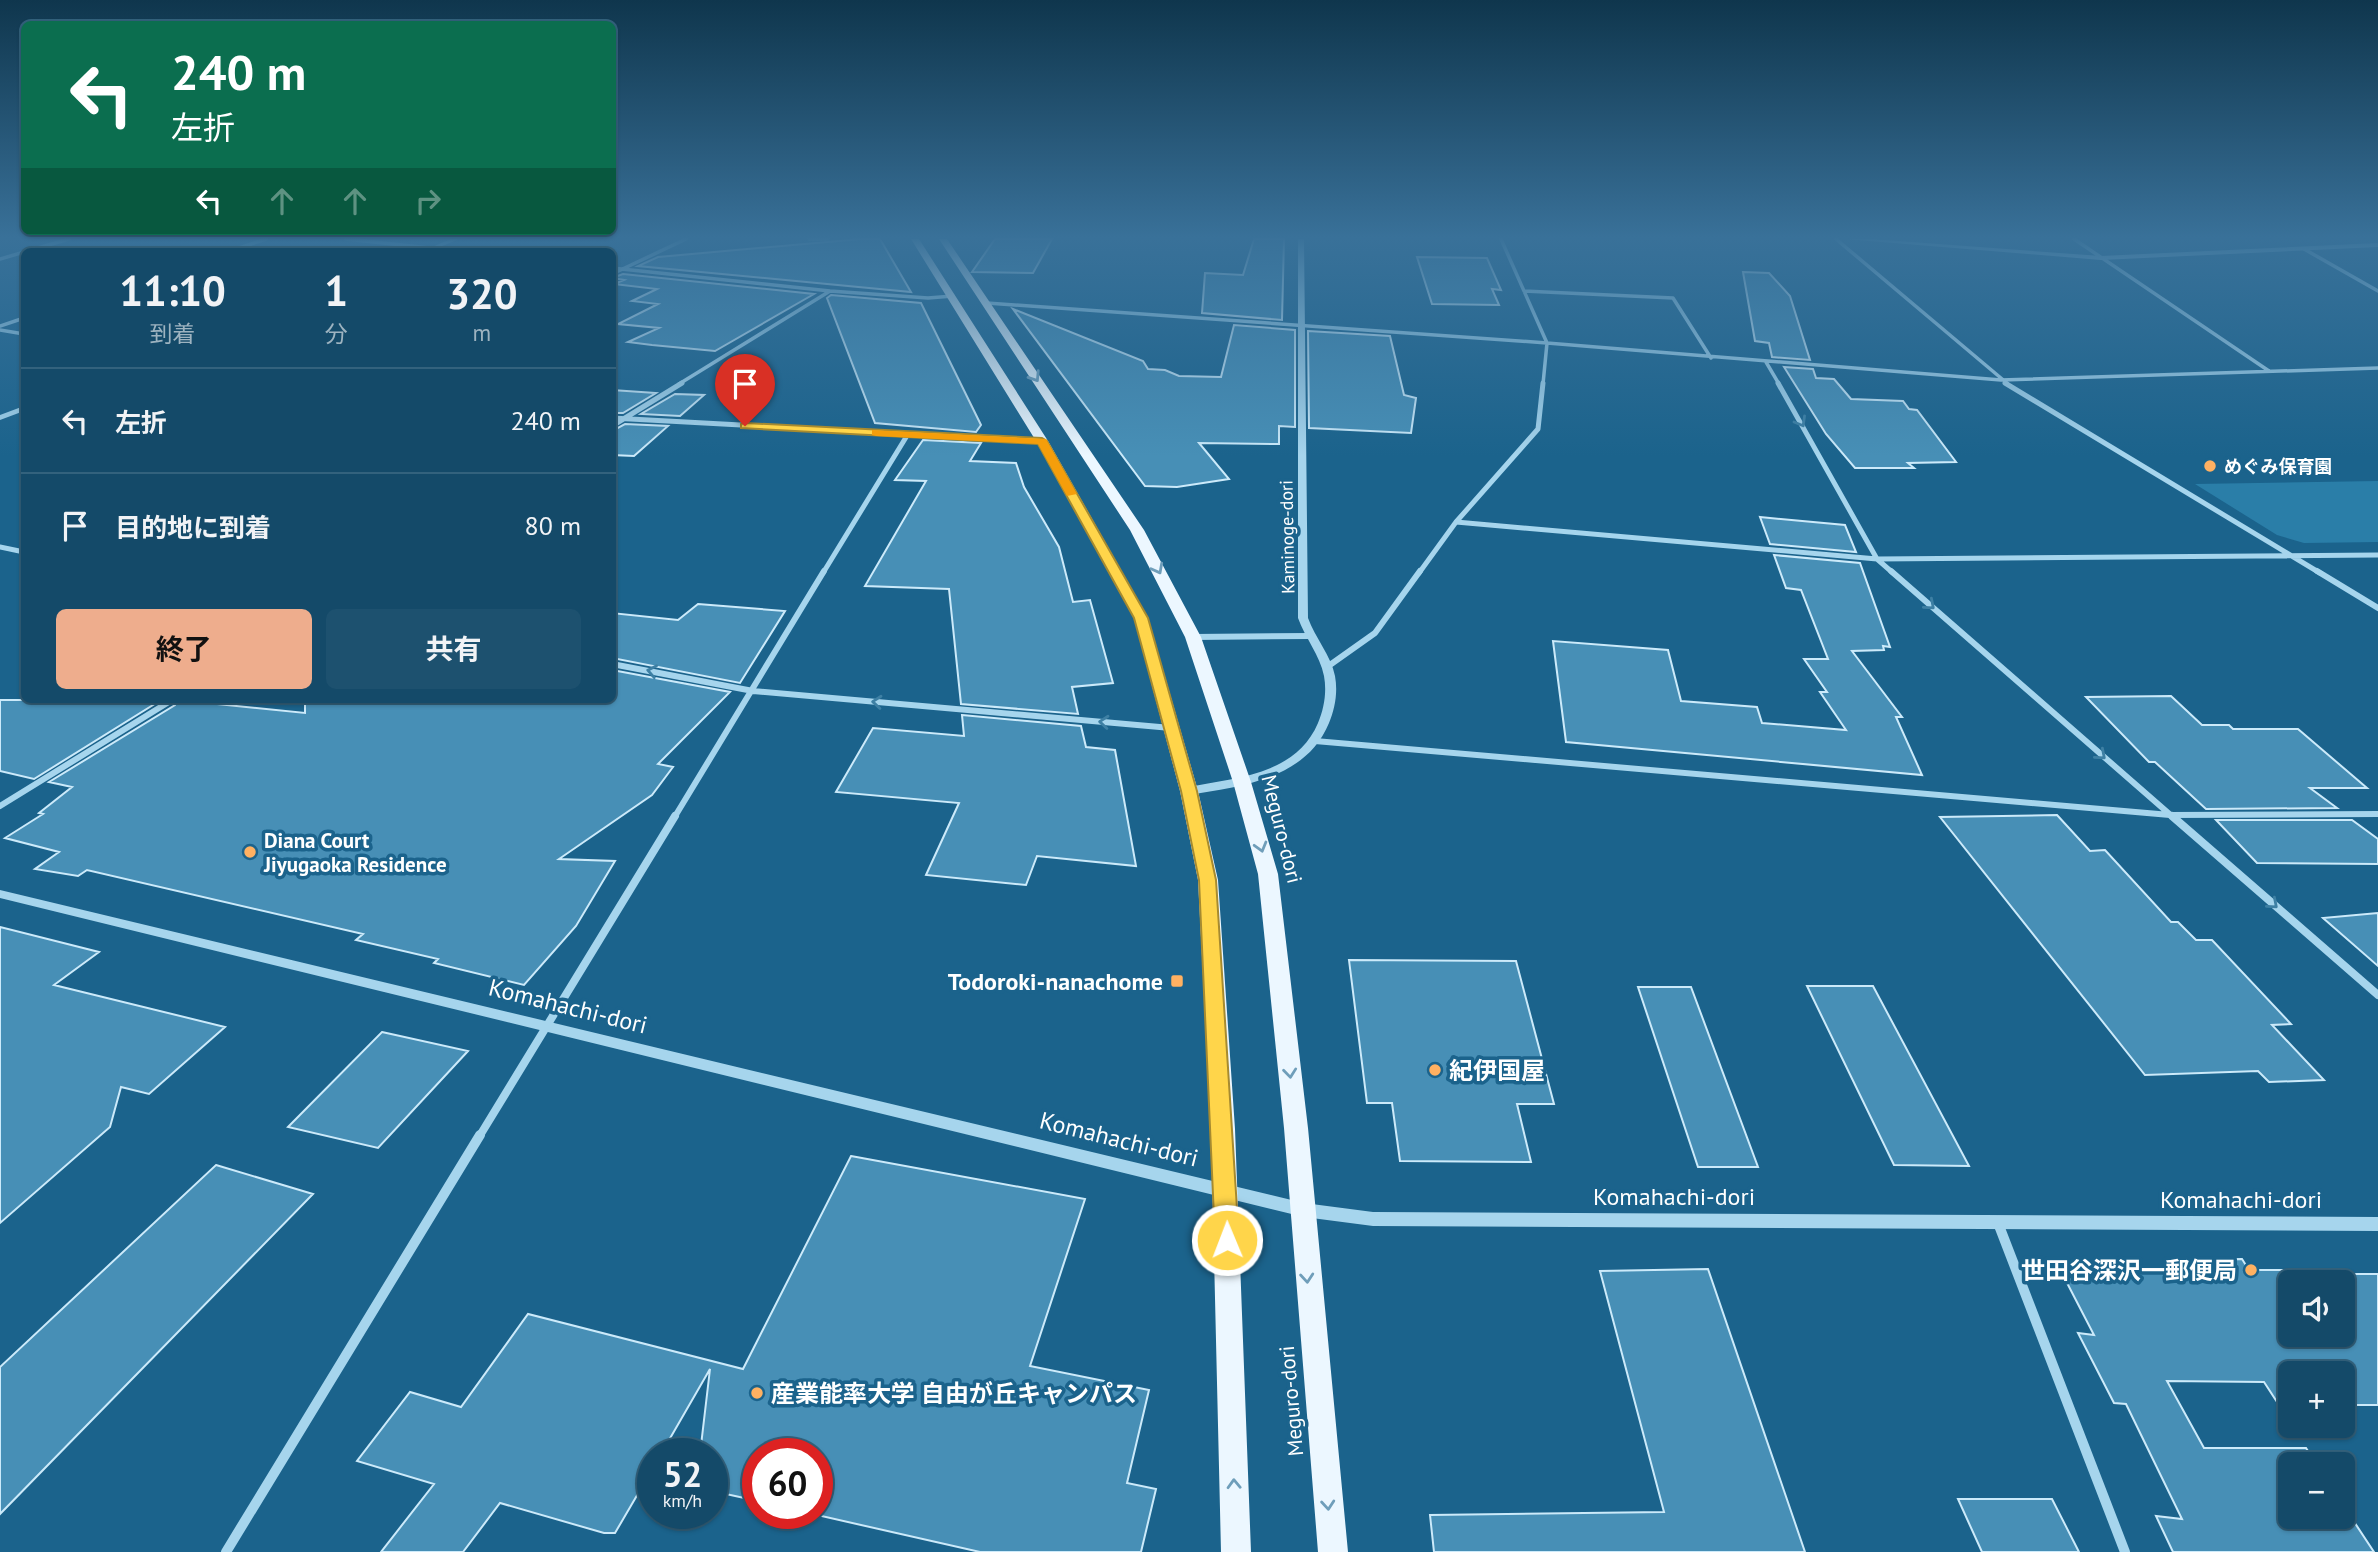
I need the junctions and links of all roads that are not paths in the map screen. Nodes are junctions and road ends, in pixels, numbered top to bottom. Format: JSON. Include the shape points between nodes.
{"nodes":[{"id":1,"x":797,"y":311,"type":"edge"},
{"id":2,"x":962,"y":311,"type":"edge"},
{"id":3,"x":993,"y":311,"type":"edge"},
{"id":4,"x":1102,"y":311,"type":"edge"},
{"id":5,"x":1300,"y":311,"type":"edge"},
{"id":6,"x":1533,"y":311,"type":"edge"},
{"id":7,"x":1681,"y":311,"type":"edge"},
{"id":8,"x":1921,"y":311,"type":"edge"},
{"id":9,"x":2180,"y":311,"type":"edge"},
{"id":10,"x":21,"y":319,"type":"edge"},
{"id":11,"x":1300,"y":326,"type":"junction"},
{"id":12,"x":0,"y":328,"type":"edge"},
{"id":13,"x":21,"y":333,"type":"edge"},
{"id":14,"x":1547,"y":343,"type":"junction"},
{"id":15,"x":1711,"y":358,"type":"junction"},
{"id":16,"x":1766,"y":362,"type":"junction"},
{"id":17,"x":2378,"y":368,"type":"edge"},
{"id":18,"x":2269,"y":372,"type":"junction"},
{"id":19,"x":2001,"y":380,"type":"junction"},
{"id":20,"x":21,"y":409,"type":"edge"},
{"id":21,"x":0,"y":418,"type":"edge"},
{"id":22,"x":616,"y":418,"type":"edge"},
{"id":23,"x":622,"y":419,"type":"junction"},
{"id":24,"x":616,"y":423,"type":"edge"},
{"id":25,"x":908,"y":434,"type":"junction"},
{"id":26,"x":1042,"y":441,"type":"junction"},
{"id":27,"x":1456,"y":522,"type":"junction"},
{"id":28,"x":0,"y":547,"type":"edge"},
{"id":29,"x":21,"y":551,"type":"edge"},
{"id":30,"x":2378,"y":555,"type":"edge"},
{"id":31,"x":2291,"y":556,"type":"junction"},
{"id":32,"x":1877,"y":559,"type":"junction"},
{"id":33,"x":2378,"y":608,"type":"edge"},
{"id":34,"x":1310,"y":636,"type":"junction"},
{"id":35,"x":1193,"y":637,"type":"junction"},
{"id":36,"x":616,"y":665,"type":"edge"},
{"id":37,"x":1327,"y":667,"type":"junction"},
{"id":38,"x":752,"y":691,"type":"junction"},
{"id":39,"x":167,"y":703,"type":"edge"},
{"id":40,"x":1172,"y":728,"type":"junction"},
{"id":41,"x":1315,"y":741,"type":"junction"},
{"id":42,"x":1242,"y":782,"type":"junction"},
{"id":43,"x":1189,"y":791,"type":"junction"},
{"id":44,"x":0,"y":806,"type":"edge"},
{"id":45,"x":2378,"y":814,"type":"edge"},
{"id":46,"x":2170,"y":815,"type":"junction"},
{"id":47,"x":0,"y":894,"type":"edge"},
{"id":48,"x":2378,"y":995,"type":"edge"},
{"id":49,"x":547,"y":1026,"type":"junction"},
{"id":50,"x":1226,"y":1190,"type":"junction"},
{"id":51,"x":1304,"y":1210,"type":"junction"},
{"id":52,"x":1998,"y":1223,"type":"junction"},
{"id":53,"x":2378,"y":1224,"type":"edge"},
{"id":54,"x":226,"y":1552,"type":"edge"},
{"id":55,"x":1236,"y":1552,"type":"edge"},
{"id":56,"x":1333,"y":1552,"type":"edge"},
{"id":57,"x":2125,"y":1552,"type":"edge"}],
"edges":[{"from":1,"to":23,"type":"street"},
{"from":2,"to":26,"type":"main road"},
{"from":3,"to":35,"type":"main road","name":"Meguro-dori","one_way":true,"via":[[1137,530]]},
{"from":4,"to":11,"type":"street"},
{"from":5,"to":11,"type":"street","name":"Kaminoge-dori"},
{"from":6,"to":14,"type":"street"},
{"from":7,"to":15,"type":"street"},
{"from":8,"to":19,"type":"street"},
{"from":9,"to":18,"type":"street"},
{"from":10,"to":12,"type":"street"},
{"from":11,"to":14,"type":"street"},
{"from":11,"to":34,"type":"street","name":"Kaminoge-dori","via":[[1303,618]]},
{"from":12,"to":13,"type":"street"},
{"from":14,"to":15,"type":"street"},
{"from":14,"to":27,"type":"street","via":[[1538,429]]},
{"from":15,"to":16,"type":"street"},
{"from":16,"to":19,"type":"street"},
{"from":16,"to":32,"type":"street","one_way":true},
{"from":17,"to":18,"type":"street"},
{"from":18,"to":19,"type":"street"},
{"from":19,"to":31,"type":"street"},
{"from":20,"to":21,"type":"street"},
{"from":22,"to":23,"type":"street"},
{"from":23,"to":24,"type":"street"},
{"from":23,"to":25,"type":"street"},
{"from":25,"to":26,"type":"street"},
{"from":25,"to":38,"type":"street"},
{"from":26,"to":40,"type":"main road","via":[[1141,618]]},
{"from":27,"to":32,"type":"street"},
{"from":27,"to":37,"type":"street","via":[[1375,632]]},
{"from":28,"to":29,"type":"street"},
{"from":30,"to":31,"type":"street"},
{"from":31,"to":32,"type":"street"},
{"from":31,"to":33,"type":"street"},
{"from":32,"to":46,"type":"street","one_way":true},
{"from":34,"to":35,"type":"street"},
{"from":34,"to":37,"type":"street","name":"Kaminoge-dori"},
{"from":35,"to":42,"type":"main road","name":"Meguro-dori"},
{"from":38,"to":36,"type":"street","one_way":true},
{"from":37,"to":41,"type":"street","name":"Kaminoge-dori","via":[[1330,704]]},
{"from":40,"to":38,"type":"street","one_way":true},
{"from":38,"to":49,"type":"street"},
{"from":39,"to":44,"type":"street"},
{"from":40,"to":43,"type":"main road"},
{"from":41,"to":42,"type":"street","name":"Kaminoge-dori","via":[[1278,772]]},
{"from":41,"to":46,"type":"street"},
{"from":42,"to":43,"type":"street","name":"Kaminoge-dori"},
{"from":42,"to":51,"type":"main road","name":"Meguro-dori","one_way":true,"via":[[1268,874]]},
{"from":43,"to":50,"type":"main road","via":[[1208,880]]},
{"from":45,"to":46,"type":"street"},
{"from":46,"to":48,"type":"street","one_way":true},
{"from":47,"to":49,"type":"street","name":"Komahachi-dori"},
{"from":49,"to":50,"type":"street","name":"Komahachi-dori"},
{"from":49,"to":54,"type":"street"},
{"from":50,"to":51,"type":"street","name":"Komahachi-dori"},
{"from":55,"to":50,"type":"main road","one_way":true},
{"from":51,"to":52,"type":"street","name":"Komahachi-dori","via":[[1373,1219]]},
{"from":51,"to":56,"type":"main road","name":"Meguro-dori","one_way":true},
{"from":52,"to":53,"type":"street","name":"Komahachi-dori"},
{"from":52,"to":57,"type":"street"}]}
